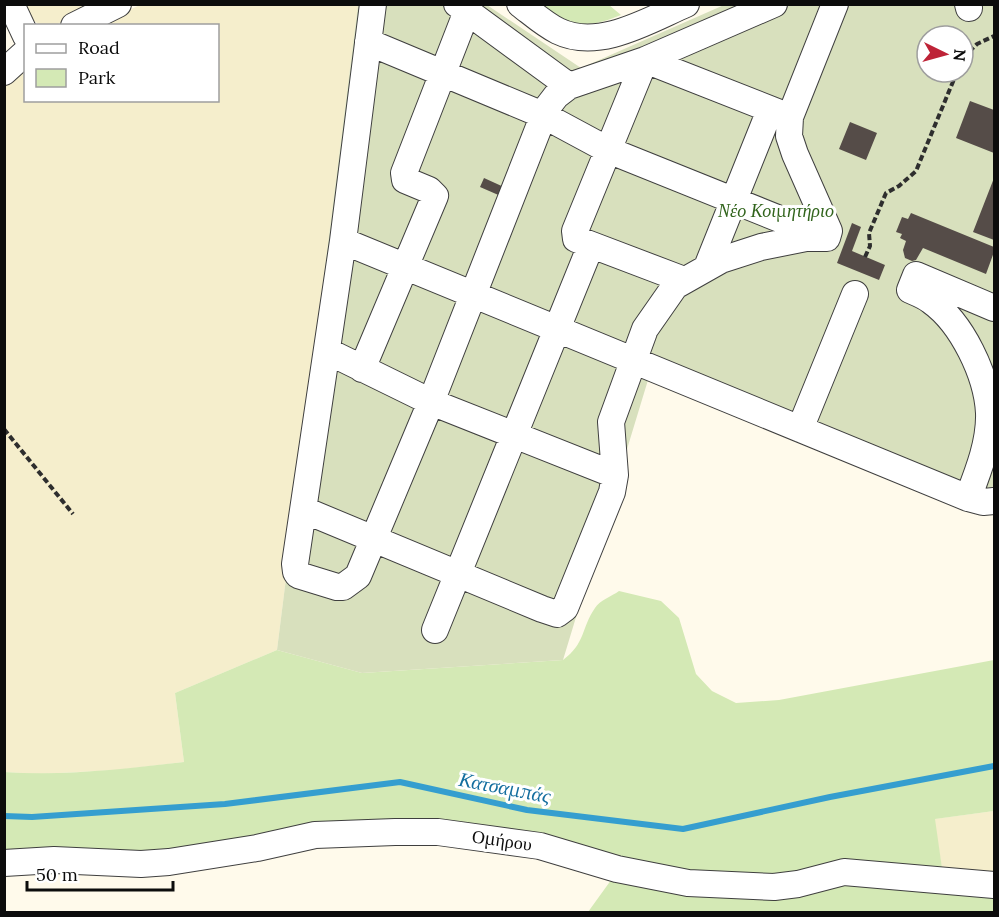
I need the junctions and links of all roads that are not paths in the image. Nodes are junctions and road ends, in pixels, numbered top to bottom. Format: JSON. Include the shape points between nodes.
{"nodes":[{"id":1,"x":11,"y":4,"type":"edge"},
{"id":2,"x":118,"y":4,"type":"edge"},
{"id":3,"x":372,"y":4,"type":"edge"},
{"id":4,"x":520,"y":4,"type":"edge"},
{"id":5,"x":686,"y":4,"type":"edge"},
{"id":6,"x":774,"y":4,"type":"edge"},
{"id":7,"x":835,"y":4,"type":"edge"},
{"id":8,"x":462,"y":8,"type":"edge"},
{"id":9,"x":78,"y":24,"type":"edge"},
{"id":10,"x":24,"y":32,"type":"edge"},
{"id":11,"x":368,"y":42,"type":"junction"},
{"id":12,"x":24,"y":54,"type":"edge"},
{"id":13,"x":645,"y":60,"type":"junction"},
{"id":14,"x":4,"y":72,"type":"edge"},
{"id":15,"x":442,"y":73,"type":"junction"},
{"id":16,"x":569,"y":86,"type":"junction"},
{"id":17,"x":780,"y":114,"type":"junction"},
{"id":18,"x":543,"y":115,"type":"junction"},
{"id":19,"x":608,"y":150,"type":"junction"},
{"id":20,"x":734,"y":200,"type":"junction"},
{"id":21,"x":827,"y":238,"type":"junction"},
{"id":22,"x":343,"y":240,"type":"junction"},
{"id":23,"x":591,"y":245,"type":"junction"},
{"id":24,"x":405,"y":266,"type":"junction"},
{"id":25,"x":707,"y":267,"type":"junction"},
{"id":26,"x":684,"y":280,"type":"junction"},
{"id":27,"x":473,"y":293,"type":"junction"},
{"id":28,"x":855,"y":294,"type":"dead end"},
{"id":29,"x":994,"y":308,"type":"edge"},
{"id":30,"x":557,"y":328,"type":"junction"},
{"id":31,"x":327,"y":351,"type":"junction"},
{"id":32,"x":634,"y":360,"type":"junction"},
{"id":33,"x":362,"y":369,"type":"junction"},
{"id":34,"x":431,"y":402,"type":"junction"},
{"id":35,"x":992,"y":416,"type":"edge"},
{"id":36,"x":800,"y":429,"type":"junction"},
{"id":37,"x":514,"y":434,"type":"junction"},
{"id":38,"x":615,"y":475,"type":"junction"},
{"id":39,"x":968,"y":498,"type":"junction"},
{"id":40,"x":994,"y":501,"type":"edge"},
{"id":41,"x":304,"y":510,"type":"junction"},
{"id":42,"x":374,"y":540,"type":"junction"},
{"id":43,"x":458,"y":575,"type":"junction"},
{"id":44,"x":435,"y":630,"type":"dead end"},
{"id":45,"x":4,"y":863,"type":"edge"},
{"id":46,"x":994,"y":885,"type":"edge"}],
"edges":[{"from":1,"to":10,"type":"street"},
{"from":2,"to":9,"type":"street"},
{"from":3,"to":11,"type":"street"},
{"from":4,"to":5,"type":"street","via":[[558,31],[580,37],[626,30]]},
{"from":6,"to":13,"type":"street"},
{"from":7,"to":17,"type":"street"},
{"from":8,"to":15,"type":"street"},
{"from":8,"to":16,"type":"street"},
{"from":11,"to":15,"type":"street"},
{"from":11,"to":22,"type":"street"},
{"from":12,"to":14,"type":"street"},
{"from":13,"to":16,"type":"street"},
{"from":13,"to":17,"type":"street"},
{"from":13,"to":19,"type":"street"},
{"from":15,"to":18,"type":"street"},
{"from":15,"to":24,"type":"street","via":[[404,173],[405,180],[427,188],[435,196]]},
{"from":16,"to":18,"type":"street","via":[[556,96]]},
{"from":17,"to":20,"type":"street"},
{"from":17,"to":21,"type":"street","via":[[829,231]]},
{"from":18,"to":19,"type":"street"},
{"from":18,"to":27,"type":"street"},
{"from":19,"to":20,"type":"street"},
{"from":19,"to":23,"type":"street","via":[[575,231],[576,239]]},
{"from":20,"to":21,"type":"street"},
{"from":20,"to":25,"type":"street"},
{"from":21,"to":25,"type":"street","via":[[761,247]]},
{"from":22,"to":24,"type":"street"},
{"from":22,"to":31,"type":"street"},
{"from":23,"to":26,"type":"street"},
{"from":23,"to":30,"type":"street"},
{"from":24,"to":27,"type":"street"},
{"from":24,"to":33,"type":"street"},
{"from":25,"to":26,"type":"street"},
{"from":26,"to":32,"type":"street","via":[[675,286],[645,329]]},
{"from":27,"to":30,"type":"street"},
{"from":27,"to":34,"type":"street"},
{"from":28,"to":36,"type":"street"},
{"from":29,"to":35,"type":"street","via":[[916,275],[910,290],[932,301],[965,342],[982,379]]},
{"from":30,"to":32,"type":"street"},
{"from":30,"to":37,"type":"street"},
{"from":31,"to":33,"type":"street"},
{"from":31,"to":41,"type":"street"},
{"from":32,"to":36,"type":"street"},
{"from":32,"to":38,"type":"street","via":[[611,422]]},
{"from":33,"to":34,"type":"street"},
{"from":34,"to":37,"type":"street"},
{"from":34,"to":42,"type":"street"},
{"from":35,"to":39,"type":"street"},
{"from":36,"to":39,"type":"street"},
{"from":37,"to":38,"type":"street"},
{"from":37,"to":43,"type":"street"},
{"from":38,"to":43,"type":"street","via":[[612,492],[565,608],[557,614]]},
{"from":39,"to":40,"type":"street"},
{"from":41,"to":42,"type":"street"},
{"from":41,"to":42,"type":"street","via":[[295,564],[298,575],[343,587],[358,576]]},
{"from":42,"to":43,"type":"street"},
{"from":43,"to":44,"type":"street"},
{"from":45,"to":46,"type":"street","name":"Ομήρου","via":[[169,862],[315,835],[438,832],[540,846],[617,869],[688,883],[774,887],[844,872]]}]}
